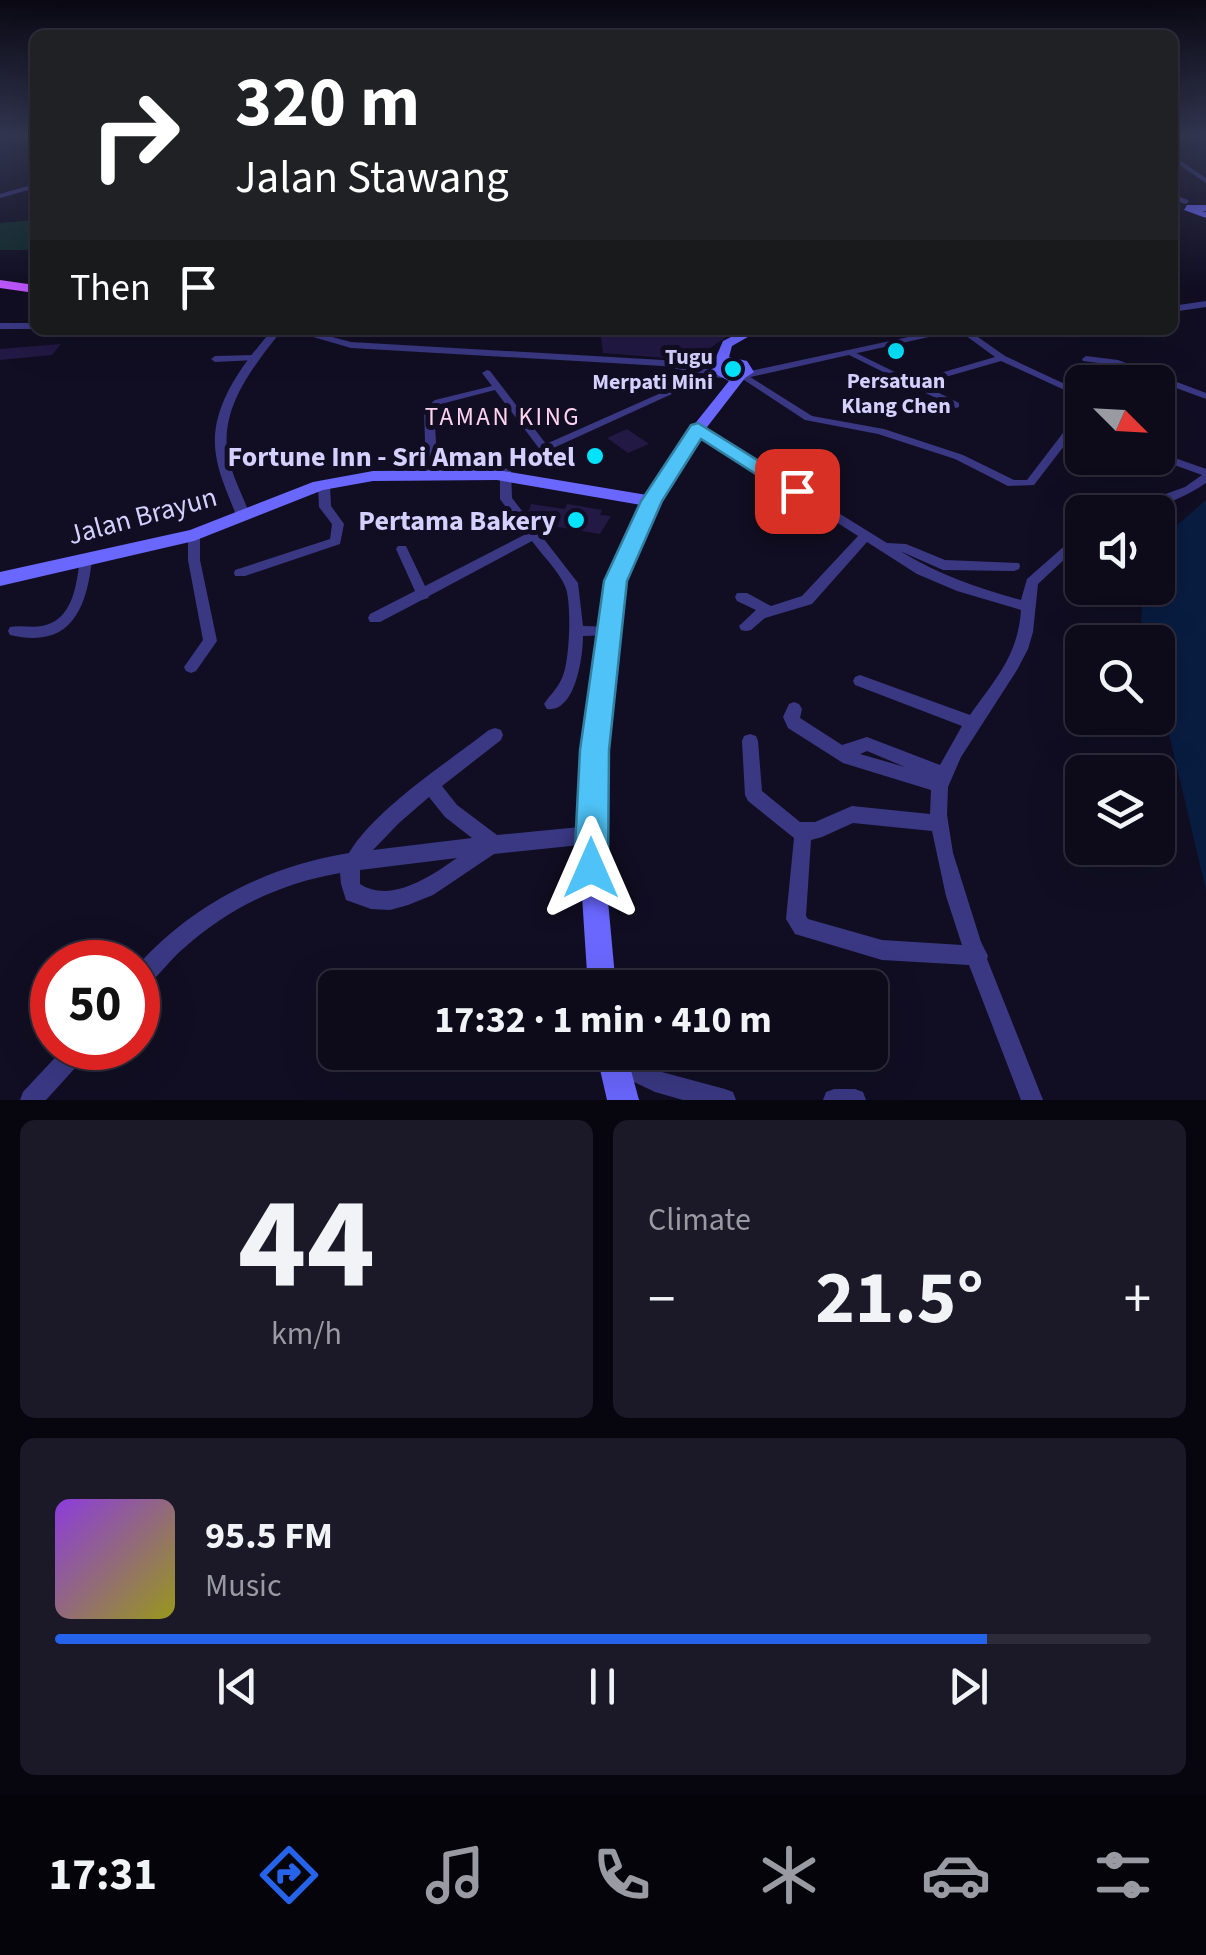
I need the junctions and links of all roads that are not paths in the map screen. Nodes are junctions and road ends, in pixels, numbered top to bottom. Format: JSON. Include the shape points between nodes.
{"nodes":[{"id":1,"x":30,"y":187,"type":"edge"},
{"id":2,"x":0,"y":196,"type":"edge"},
{"id":3,"x":2,"y":284,"type":"edge"},
{"id":4,"x":30,"y":288,"type":"edge"},
{"id":5,"x":1206,"y":304,"type":"edge"},
{"id":6,"x":1178,"y":308,"type":"edge"},
{"id":7,"x":0,"y":326,"type":"edge"},
{"id":8,"x":30,"y":326,"type":"edge"},
{"id":9,"x":273,"y":335,"type":"edge"},
{"id":10,"x":311,"y":335,"type":"edge"},
{"id":11,"x":746,"y":335,"type":"edge"},
{"id":12,"x":930,"y":335,"type":"edge"},
{"id":13,"x":969,"y":335,"type":"edge"},
{"id":14,"x":847,"y":352,"type":"junction"},
{"id":15,"x":254,"y":358,"type":"junction"},
{"id":16,"x":1002,"y":358,"type":"junction"},
{"id":17,"x":215,"y":359,"type":"dead end"},
{"id":18,"x":1086,"y":359,"type":"dead end"},
{"id":19,"x":487,"y":372,"type":"dead end"},
{"id":20,"x":732,"y":373,"type":"junction"},
{"id":21,"x":691,"y":382,"type":"dead end"},
{"id":22,"x":912,"y":384,"type":"junction"},
{"id":23,"x":498,"y":386,"type":"junction"},
{"id":24,"x":1065,"y":388,"type":"edge"},
{"id":25,"x":1206,"y":396,"type":"edge"},
{"id":26,"x":956,"y":405,"type":"dead end"},
{"id":27,"x":698,"y":429,"type":"junction"},
{"id":28,"x":1065,"y":437,"type":"edge"},
{"id":29,"x":544,"y":448,"type":"junction"},
{"id":30,"x":1175,"y":461,"type":"edge"},
{"id":31,"x":1175,"y":462,"type":"edge"},
{"id":32,"x":1178,"y":462,"type":"junction"},
{"id":33,"x":432,"y":473,"type":"junction"},
{"id":34,"x":503,"y":476,"type":"junction"},
{"id":35,"x":1206,"y":476,"type":"edge"},
{"id":36,"x":324,"y":485,"type":"junction"},
{"id":37,"x":1175,"y":495,"type":"edge"},
{"id":38,"x":651,"y":501,"type":"junction"},
{"id":39,"x":243,"y":515,"type":"junction"},
{"id":40,"x":194,"y":535,"type":"junction"},
{"id":41,"x":534,"y":535,"type":"junction"},
{"id":42,"x":864,"y":537,"type":"junction"},
{"id":43,"x":882,"y":547,"type":"junction"},
{"id":44,"x":402,"y":549,"type":"dead end"},
{"id":45,"x":1065,"y":552,"type":"edge"},
{"id":46,"x":86,"y":560,"type":"junction"},
{"id":47,"x":1014,"y":566,"type":"dead end"},
{"id":48,"x":240,"y":573,"type":"dead end"},
{"id":49,"x":0,"y":578,"type":"edge"},
{"id":50,"x":423,"y":595,"type":"junction"},
{"id":51,"x":742,"y":597,"type":"dead end"},
{"id":52,"x":1028,"y":607,"type":"junction"},
{"id":53,"x":770,"y":611,"type":"junction"},
{"id":54,"x":375,"y":618,"type":"dead end"},
{"id":55,"x":746,"y":626,"type":"dead end"},
{"id":56,"x":15,"y":631,"type":"dead end"},
{"id":57,"x":608,"y":631,"type":"junction"},
{"id":58,"x":574,"y":632,"type":"junction"},
{"id":59,"x":191,"y":668,"type":"dead end"},
{"id":60,"x":860,"y":681,"type":"dead end"},
{"id":61,"x":552,"y":704,"type":"dead end"},
{"id":62,"x":794,"y":709,"type":"dead end"},
{"id":63,"x":974,"y":724,"type":"junction"},
{"id":64,"x":495,"y":735,"type":"dead end"},
{"id":65,"x":750,"y":741,"type":"dead end"},
{"id":66,"x":942,"y":780,"type":"junction"},
{"id":67,"x":432,"y":787,"type":"junction"},
{"id":68,"x":937,"y":822,"type":"junction"},
{"id":69,"x":803,"y":832,"type":"junction"},
{"id":70,"x":590,"y":835,"type":"junction"},
{"id":71,"x":492,"y":843,"type":"junction"},
{"id":72,"x":355,"y":862,"type":"junction"},
{"id":73,"x":160,"y":955,"type":"edge"},
{"id":74,"x":978,"y":956,"type":"junction"},
{"id":75,"x":601,"y":970,"type":"edge"},
{"id":76,"x":58,"y":1070,"type":"edge"},
{"id":77,"x":616,"y":1070,"type":"edge"},
{"id":78,"x":636,"y":1070,"type":"edge"},
{"id":79,"x":31,"y":1100,"type":"edge"},
{"id":80,"x":623,"y":1100,"type":"edge"},
{"id":81,"x":725,"y":1100,"type":"edge"},
{"id":82,"x":834,"y":1100,"type":"edge"},
{"id":83,"x":854,"y":1100,"type":"edge"},
{"id":84,"x":1032,"y":1100,"type":"edge"}],
"edges":[{"from":1,"to":2,"type":"street"},
{"from":3,"to":4,"type":"main road"},
{"from":5,"to":6,"type":"street"},
{"from":7,"to":8,"type":"street"},
{"from":9,"to":15,"type":"street"},
{"from":10,"to":20,"type":"street","via":[[341,344]]},
{"from":11,"to":20,"type":"main road","via":[[734,347]]},
{"from":12,"to":14,"type":"street"},
{"from":13,"to":16,"type":"street"},
{"from":14,"to":20,"type":"street"},
{"from":14,"to":22,"type":"street"},
{"from":15,"to":17,"type":"street"},
{"from":15,"to":39,"type":"street","via":[[220,430],[222,457]]},
{"from":16,"to":22,"type":"street"},
{"from":16,"to":24,"type":"street"},
{"from":18,"to":25,"type":"street","via":[[1115,362]]},
{"from":19,"to":23,"type":"street"},
{"from":20,"to":27,"type":"main road"},
{"from":20,"to":28,"type":"street","via":[[800,414],[963,458],[1016,485],[1030,482]]},
{"from":21,"to":29,"type":"street"},
{"from":22,"to":26,"type":"street"},
{"from":23,"to":29,"type":"street"},
{"from":23,"to":33,"type":"street","via":[[429,409]]},
{"from":27,"to":38,"type":"main road"},
{"from":27,"to":42,"type":"street"},
{"from":29,"to":34,"type":"street","via":[[512,462]]},
{"from":30,"to":32,"type":"street"},
{"from":31,"to":32,"type":"street"},
{"from":32,"to":35,"type":"street"},
{"from":33,"to":34,"type":"main road","name":"Jalan Brayun"},
{"from":33,"to":36,"type":"main road","name":"Jalan Brayun"},
{"from":34,"to":38,"type":"main road","name":"Jalan Brayun"},
{"from":34,"to":41,"type":"street","via":[[506,499]]},
{"from":35,"to":37,"type":"street"},
{"from":36,"to":39,"type":"main road","name":"Jalan Brayun"},
{"from":36,"to":48,"type":"street","via":[[325,507],[338,524],[336,542]]},
{"from":38,"to":57,"type":"main road","via":[[621,564]]},
{"from":39,"to":40,"type":"main road","name":"Jalan Brayun"},
{"from":40,"to":46,"type":"main road","name":"Jalan Brayun"},
{"from":40,"to":59,"type":"street","via":[[210,641]]},
{"from":41,"to":50,"type":"street"},
{"from":41,"to":58,"type":"street","via":[[571,583]]},
{"from":42,"to":43,"type":"street"},
{"from":42,"to":53,"type":"street","via":[[807,600]]},
{"from":43,"to":47,"type":"street","via":[[902,546],[942,565]]},
{"from":43,"to":52,"type":"street","via":[[947,583]]},
{"from":44,"to":50,"type":"street"},
{"from":45,"to":52,"type":"street","via":[[1038,574]]},
{"from":46,"to":49,"type":"main road","name":"Jalan Brayun"},
{"from":46,"to":56,"type":"street","via":[[82,596],[71,616],[39,634]]},
{"from":50,"to":54,"type":"street"},
{"from":51,"to":53,"type":"street"},
{"from":52,"to":63,"type":"street","via":[[1023,644]]},
{"from":53,"to":55,"type":"street"},
{"from":57,"to":58,"type":"street"},
{"from":57,"to":70,"type":"main road"},
{"from":58,"to":61,"type":"street","via":[[571,676]]},
{"from":60,"to":63,"type":"street"},
{"from":62,"to":66,"type":"street","via":[[794,722],[840,753],[866,744]]},
{"from":63,"to":66,"type":"street"},
{"from":64,"to":67,"type":"street"},
{"from":65,"to":69,"type":"street","via":[[754,795]]},
{"from":66,"to":68,"type":"street"},
{"from":67,"to":71,"type":"street","via":[[450,811]]},
{"from":67,"to":72,"type":"street","via":[[372,836]]},
{"from":68,"to":69,"type":"street","via":[[852,814]]},
{"from":68,"to":74,"type":"street"},
{"from":69,"to":74,"type":"street","via":[[796,919],[802,927],[882,950]]},
{"from":70,"to":71,"type":"street"},
{"from":70,"to":75,"type":"main road"},
{"from":71,"to":72,"type":"street"},
{"from":71,"to":72,"type":"street","via":[[443,878],[388,901],[353,893],[349,876]]},
{"from":72,"to":73,"type":"street","via":[[265,884]]},
{"from":74,"to":84,"type":"street"},
{"from":76,"to":79,"type":"street"},
{"from":77,"to":80,"type":"main road"},
{"from":78,"to":81,"type":"street"},
{"from":82,"to":83,"type":"street"}]}
